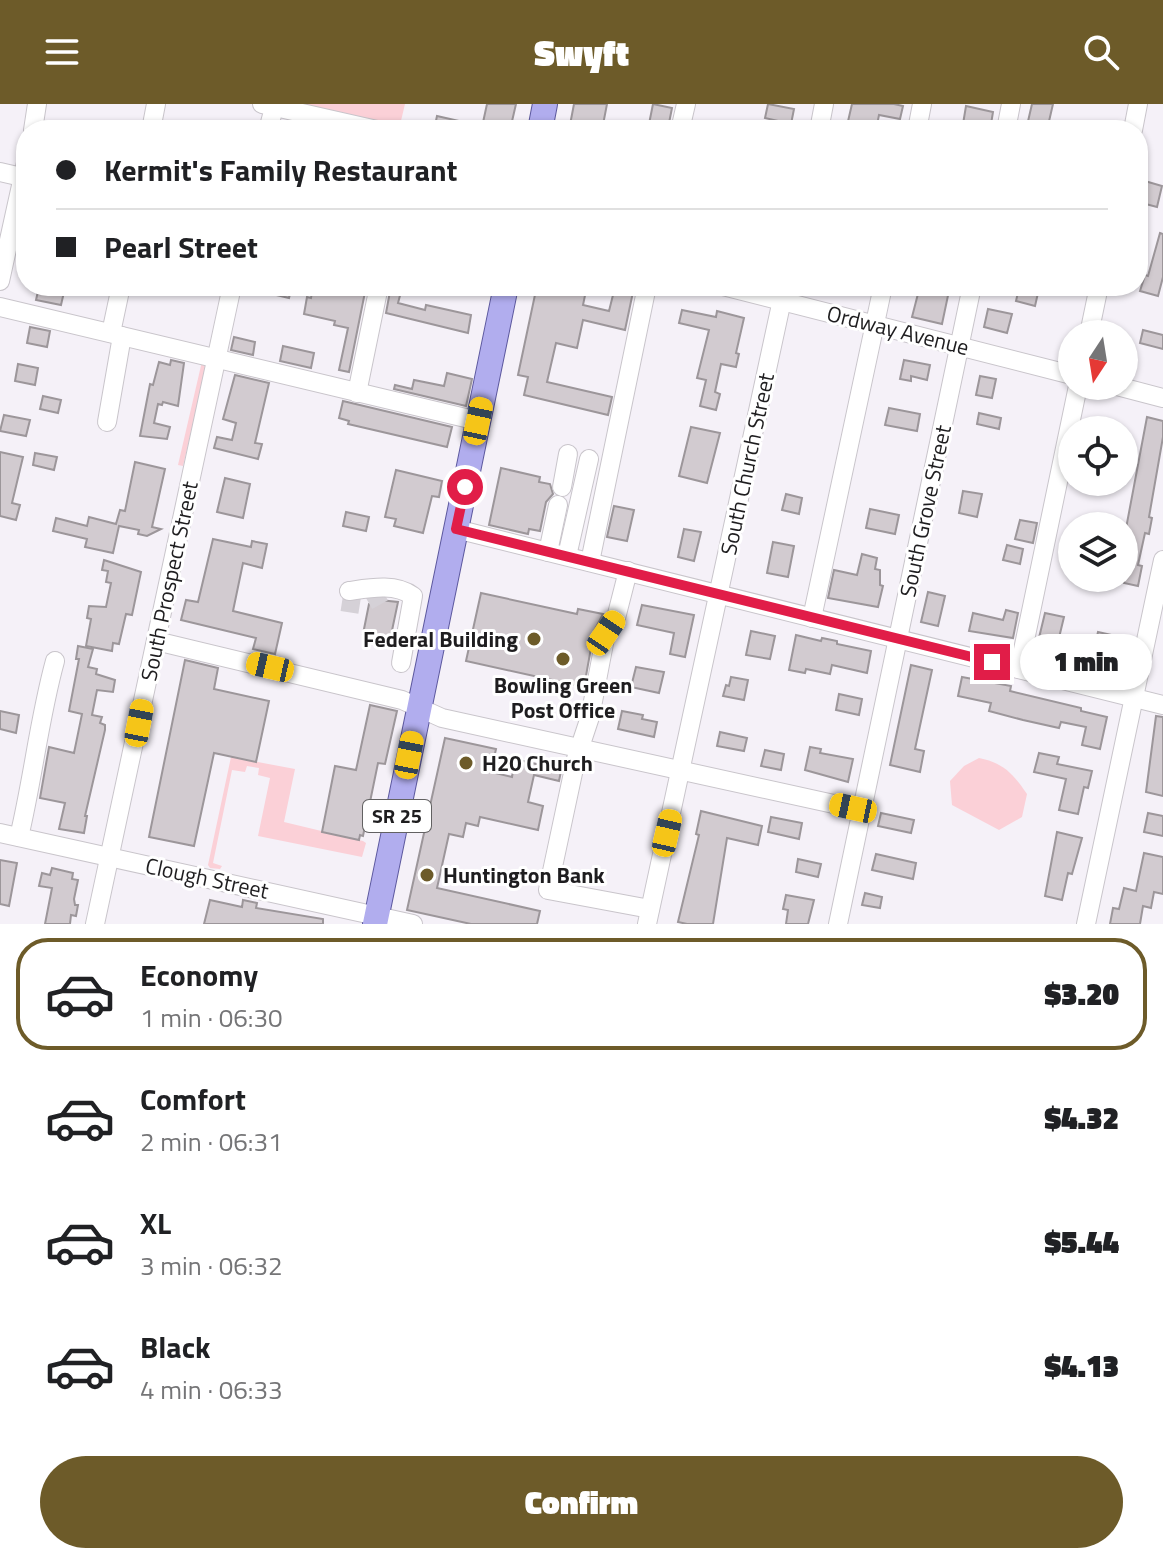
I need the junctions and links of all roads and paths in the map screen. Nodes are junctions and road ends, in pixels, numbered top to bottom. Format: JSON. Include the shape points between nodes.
{"nodes":[{"id":1,"x":270,"y":105,"type":"edge"},
{"id":2,"x":334,"y":120,"type":"edge"},
{"id":3,"x":16,"y":212,"type":"edge"},
{"id":4,"x":0,"y":281,"type":"edge"},
{"id":5,"x":120,"y":296,"type":"edge"},
{"id":6,"x":230,"y":296,"type":"edge"},
{"id":7,"x":377,"y":296,"type":"edge"},
{"id":8,"x":499,"y":296,"type":"edge"},
{"id":9,"x":645,"y":296,"type":"edge"},
{"id":10,"x":783,"y":296,"type":"edge"},
{"id":11,"x":793,"y":296,"type":"edge"},
{"id":12,"x":881,"y":296,"type":"edge"},
{"id":13,"x":970,"y":296,"type":"edge"},
{"id":14,"x":1097,"y":296,"type":"edge"},
{"id":15,"x":0,"y":307,"type":"edge"},
{"id":16,"x":1092,"y":320,"type":"edge"},
{"id":17,"x":875,"y":324,"type":"junction"},
{"id":18,"x":116,"y":334,"type":"junction"},
{"id":19,"x":959,"y":346,"type":"junction"},
{"id":20,"x":217,"y":359,"type":"junction"},
{"id":21,"x":1058,"y":371,"type":"edge"},
{"id":22,"x":1138,"y":391,"type":"edge"},
{"id":23,"x":357,"y":393,"type":"junction"},
{"id":24,"x":1163,"y":398,"type":"edge"},
{"id":25,"x":1075,"y":400,"type":"edge"},
{"id":26,"x":478,"y":421,"type":"junction"},
{"id":27,"x":107,"y":422,"type":"dead end"},
{"id":28,"x":456,"y":529,"type":"junction"},
{"id":29,"x":558,"y":554,"type":"junction"},
{"id":30,"x":1163,"y":560,"type":"edge"},
{"id":31,"x":590,"y":562,"type":"junction"},
{"id":32,"x":628,"y":571,"type":"junction"},
{"id":33,"x":349,"y":591,"type":"dead end"},
{"id":34,"x":719,"y":595,"type":"junction"},
{"id":35,"x":812,"y":618,"type":"junction"},
{"id":36,"x":899,"y":638,"type":"junction"},
{"id":37,"x":156,"y":641,"type":"junction"},
{"id":38,"x":55,"y":661,"type":"dead end"},
{"id":39,"x":401,"y":663,"type":"dead end"},
{"id":40,"x":1019,"y":669,"type":"junction"},
{"id":41,"x":1136,"y":698,"type":"junction"},
{"id":42,"x":1163,"y":705,"type":"edge"},
{"id":43,"x":419,"y":707,"type":"junction"},
{"id":44,"x":583,"y":741,"type":"junction"},
{"id":45,"x":681,"y":770,"type":"junction"},
{"id":46,"x":861,"y":810,"type":"junction"},
{"id":47,"x":0,"y":833,"type":"edge"},
{"id":48,"x":19,"y":837,"type":"junction"},
{"id":49,"x":110,"y":858,"type":"junction"},
{"id":50,"x":649,"y":916,"type":"edge"},
{"id":51,"x":376,"y":920,"type":"edge"},
{"id":52,"x":95,"y":924,"type":"edge"},
{"id":53,"x":413,"y":924,"type":"edge"},
{"id":54,"x":838,"y":924,"type":"edge"},
{"id":55,"x":1086,"y":924,"type":"edge"}],
"edges":[{"from":1,"to":2,"type":"street"},
{"from":3,"to":4,"type":"street"},
{"from":5,"to":18,"type":"street"},
{"from":6,"to":20,"type":"street","name":"South Prospect Street"},
{"from":7,"to":23,"type":"street"},
{"from":8,"to":26,"type":"main road","number":"SR 25"},
{"from":9,"to":31,"type":"street"},
{"from":10,"to":34,"type":"street","name":"South Church Street"},
{"from":11,"to":17,"type":"street","name":"Ordway Avenue"},
{"from":12,"to":17,"type":"street"},
{"from":13,"to":19,"type":"street","name":"South Grove Street"},
{"from":14,"to":16,"type":"street"},
{"from":15,"to":18,"type":"street"},
{"from":17,"to":19,"type":"street","name":"Ordway Avenue"},
{"from":17,"to":35,"type":"street"},
{"from":18,"to":20,"type":"street"},
{"from":18,"to":27,"type":"street"},
{"from":19,"to":21,"type":"street","name":"Ordway Avenue"},
{"from":19,"to":36,"type":"street","name":"South Grove Street"},
{"from":20,"to":23,"type":"street"},
{"from":20,"to":37,"type":"street","name":"South Prospect Street"},
{"from":22,"to":24,"type":"street"},
{"from":23,"to":26,"type":"street"},
{"from":25,"to":40,"type":"street"},
{"from":26,"to":28,"type":"main road","number":"SR 25"},
{"from":28,"to":29,"type":"street"},
{"from":28,"to":43,"type":"main road","number":"SR 25"},
{"from":29,"to":29,"type":"street","via":[[563,497],[579,456]]},
{"from":29,"to":31,"type":"street"},
{"from":30,"to":41,"type":"street"},
{"from":31,"to":32,"type":"street"},
{"from":32,"to":34,"type":"street"},
{"from":32,"to":44,"type":"street","via":[[616,618],[606,633]]},
{"from":33,"to":39,"type":"street","via":[[378,587],[413,596]]},
{"from":34,"to":35,"type":"street"},
{"from":34,"to":45,"type":"street","name":"South Church Street"},
{"from":35,"to":36,"type":"street"},
{"from":36,"to":40,"type":"street"},
{"from":36,"to":46,"type":"street","name":"South Grove Street"},
{"from":37,"to":43,"type":"street"},
{"from":37,"to":49,"type":"street","name":"South Prospect Street"},
{"from":38,"to":48,"type":"street"},
{"from":40,"to":41,"type":"street"},
{"from":41,"to":42,"type":"street"},
{"from":41,"to":55,"type":"street"},
{"from":43,"to":44,"type":"street","via":[[442,718]]},
{"from":43,"to":51,"type":"main road","number":"SR 25"},
{"from":44,"to":45,"type":"street"},
{"from":44,"to":50,"type":"street","via":[[548,890]]},
{"from":45,"to":46,"type":"street"},
{"from":45,"to":50,"type":"street","name":"South Church Street"},
{"from":46,"to":54,"type":"street","name":"South Grove Street"},
{"from":47,"to":48,"type":"street","name":"Clough Street"},
{"from":48,"to":49,"type":"street","name":"Clough Street"},
{"from":49,"to":51,"type":"street","name":"Clough Street"},
{"from":49,"to":52,"type":"street","name":"South Prospect Street"},
{"from":51,"to":53,"type":"street","name":"Clough Street"}]}
